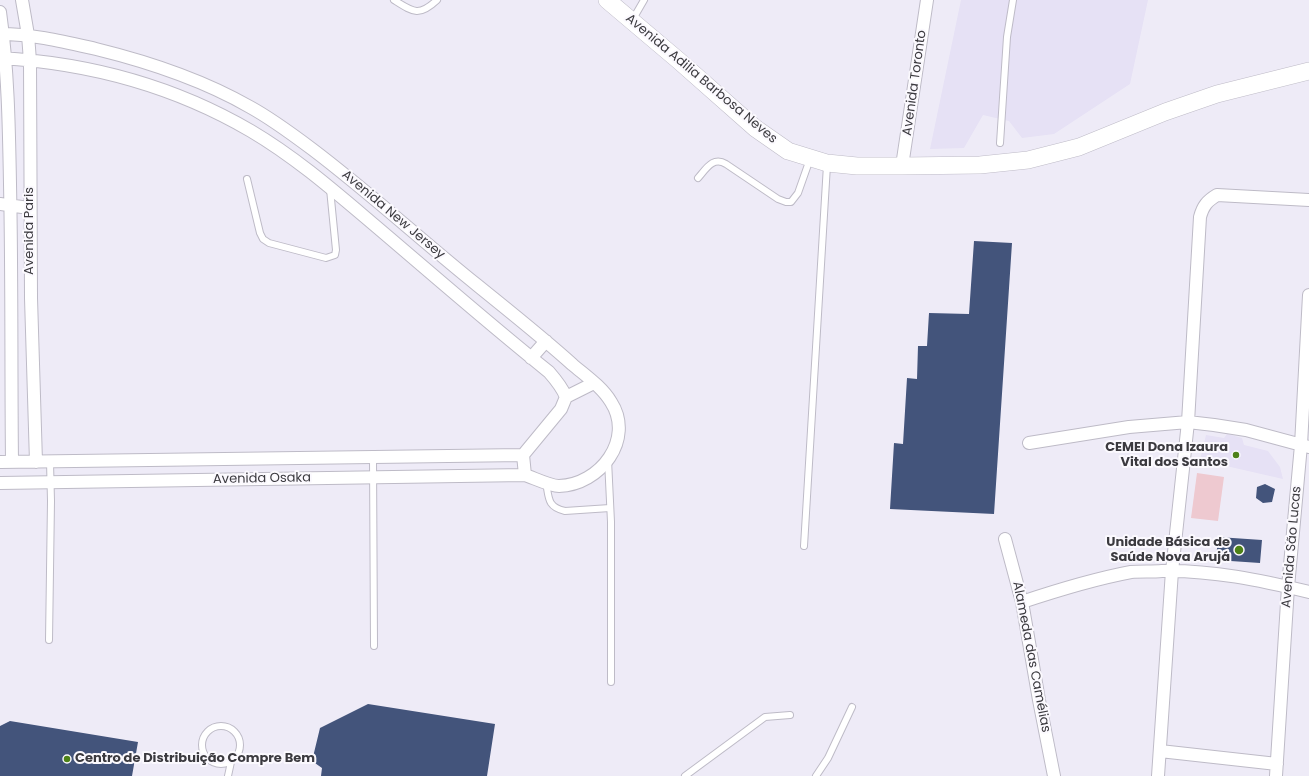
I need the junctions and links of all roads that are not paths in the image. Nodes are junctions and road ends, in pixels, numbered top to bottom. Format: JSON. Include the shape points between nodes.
{"nodes":[{"id":1,"x":22,"y":0,"type":"edge"},
{"id":2,"x":394,"y":0,"type":"edge"},
{"id":3,"x":437,"y":0,"type":"edge"},
{"id":4,"x":607,"y":0,"type":"edge"},
{"id":5,"x":644,"y":0,"type":"edge"},
{"id":6,"x":927,"y":0,"type":"edge"},
{"id":7,"x":1013,"y":0,"type":"edge"},
{"id":8,"x":0,"y":12,"type":"edge"},
{"id":9,"x":632,"y":20,"type":"junction"},
{"id":10,"x":2,"y":34,"type":"edge"},
{"id":11,"x":28,"y":35,"type":"junction"},
{"id":12,"x":2,"y":58,"type":"edge"},
{"id":13,"x":30,"y":61,"type":"junction"},
{"id":14,"x":161,"y":67,"type":"junction"},
{"id":15,"x":1309,"y":71,"type":"edge"},
{"id":16,"x":154,"y":86,"type":"junction"},
{"id":17,"x":264,"y":115,"type":"junction"},
{"id":18,"x":250,"y":130,"type":"junction"},
{"id":19,"x":1000,"y":143,"type":"dead end"},
{"id":20,"x":810,"y":159,"type":"junction"},
{"id":21,"x":827,"y":163,"type":"junction"},
{"id":22,"x":902,"y":166,"type":"junction"},
{"id":23,"x":340,"y":170,"type":"junction"},
{"id":24,"x":698,"y":178,"type":"dead end"},
{"id":25,"x":247,"y":179,"type":"dead end"},
{"id":26,"x":330,"y":187,"type":"junction"},
{"id":27,"x":1309,"y":200,"type":"edge"},
{"id":28,"x":5,"y":205,"type":"edge"},
{"id":29,"x":30,"y":208,"type":"junction"},
{"id":30,"x":1309,"y":294,"type":"edge"},
{"id":31,"x":546,"y":341,"type":"junction"},
{"id":32,"x":531,"y":358,"type":"junction"},
{"id":33,"x":11,"y":364,"type":"junction"},
{"id":34,"x":32,"y":364,"type":"junction"},
{"id":35,"x":594,"y":383,"type":"junction"},
{"id":36,"x":566,"y":397,"type":"junction"},
{"id":37,"x":1188,"y":422,"type":"junction"},
{"id":38,"x":1029,"y":443,"type":"dead end"},
{"id":39,"x":1305,"y":446,"type":"edge"},
{"id":40,"x":523,"y":455,"type":"junction"},
{"id":41,"x":373,"y":457,"type":"junction"},
{"id":42,"x":282,"y":458,"type":"junction"},
{"id":43,"x":150,"y":460,"type":"junction"},
{"id":44,"x":204,"y":460,"type":"junction"},
{"id":45,"x":608,"y":460,"type":"junction"},
{"id":46,"x":0,"y":462,"type":"edge"},
{"id":47,"x":12,"y":462,"type":"junction"},
{"id":48,"x":36,"y":462,"type":"junction"},
{"id":49,"x":50,"y":462,"type":"junction"},
{"id":50,"x":525,"y":475,"type":"junction"},
{"id":51,"x":374,"y":478,"type":"junction"},
{"id":52,"x":281,"y":479,"type":"junction"},
{"id":53,"x":205,"y":480,"type":"junction"},
{"id":54,"x":150,"y":481,"type":"junction"},
{"id":55,"x":51,"y":482,"type":"junction"},
{"id":56,"x":546,"y":482,"type":"junction"},
{"id":57,"x":0,"y":483,"type":"edge"},
{"id":58,"x":610,"y":508,"type":"junction"},
{"id":59,"x":1005,"y":539,"type":"dead end"},
{"id":60,"x":804,"y":546,"type":"dead end"},
{"id":61,"x":1172,"y":571,"type":"junction"},
{"id":62,"x":1288,"y":587,"type":"junction"},
{"id":63,"x":1309,"y":592,"type":"edge"},
{"id":64,"x":1022,"y":602,"type":"junction"},
{"id":65,"x":49,"y":640,"type":"dead end"},
{"id":66,"x":374,"y":646,"type":"dead end"},
{"id":67,"x":611,"y":682,"type":"dead end"},
{"id":68,"x":852,"y":707,"type":"dead end"},
{"id":69,"x":790,"y":715,"type":"dead end"},
{"id":70,"x":1160,"y":751,"type":"junction"},
{"id":71,"x":231,"y":762,"type":"junction"},
{"id":72,"x":1277,"y":764,"type":"junction"},
{"id":73,"x":228,"y":776,"type":"edge"},
{"id":74,"x":685,"y":776,"type":"edge"},
{"id":75,"x":816,"y":776,"type":"edge"},
{"id":76,"x":1054,"y":776,"type":"edge"},
{"id":77,"x":1158,"y":776,"type":"edge"},
{"id":78,"x":1276,"y":776,"type":"edge"}],
"edges":[{"from":1,"to":11,"type":"street","name":"Avenida Paris"},
{"from":2,"to":3,"type":"lane","via":[[418,12]]},
{"from":4,"to":9,"type":"street","name":"Avenida Adilia Barbosa Neves"},
{"from":5,"to":9,"type":"lane"},
{"from":6,"to":22,"type":"street","name":"Avenida Toronto"},
{"from":7,"to":19,"type":"lane","via":[[1007,37]]},
{"from":8,"to":10,"type":"street","name":"Avenida Paris"},
{"from":9,"to":20,"type":"street","name":"Avenida Adilia Barbosa Neves","via":[[755,128],[788,151]]},
{"from":10,"to":11,"type":"street","name":"Avenida New Jersey"},
{"from":10,"to":12,"type":"street","name":"Avenida Paris"},
{"from":11,"to":13,"type":"street","name":"Avenida Paris"},
{"from":11,"to":14,"type":"street","name":"Avenida New Jersey","via":[[116,54]]},
{"from":12,"to":13,"type":"street","name":"Avenida New Jersey"},
{"from":12,"to":28,"type":"street","name":"Avenida Paris","via":[[8,103]]},
{"from":13,"to":16,"type":"street","name":"Avenida New Jersey","via":[[96,70]]},
{"from":13,"to":29,"type":"street","name":"Avenida Paris"},
{"from":14,"to":16,"type":"street"},
{"from":14,"to":17,"type":"street","name":"Avenida New Jersey","via":[[214,88]]},
{"from":15,"to":22,"type":"street","name":"Avenida Adilia Barbosa Neves","via":[[1217,94],[1079,147],[1028,160],[980,165]]},
{"from":16,"to":18,"type":"street","name":"Avenida New Jersey"},
{"from":17,"to":18,"type":"street"},
{"from":17,"to":23,"type":"street","name":"Avenida New Jersey"},
{"from":18,"to":26,"type":"street","name":"Avenida New Jersey"},
{"from":20,"to":21,"type":"street","name":"Avenida Adilia Barbosa Neves"},
{"from":20,"to":24,"type":"lane","via":[[798,193],[790,202],[778,199],[719,160],[709,165]]},
{"from":21,"to":22,"type":"street","name":"Avenida Adilia Barbosa Neves"},
{"from":21,"to":60,"type":"lane"},
{"from":23,"to":26,"type":"street"},
{"from":23,"to":31,"type":"street","name":"Avenida New Jersey"},
{"from":25,"to":26,"type":"lane","via":[[263,239],[269,243],[326,258],[334,255],[336,250]]},
{"from":26,"to":32,"type":"street","name":"Avenida New Jersey"},
{"from":27,"to":37,"type":"street","via":[[1217,195],[1203,207],[1200,217]]},
{"from":28,"to":29,"type":"street"},
{"from":28,"to":33,"type":"street","name":"Avenida Paris"},
{"from":29,"to":34,"type":"street","name":"Avenida Paris"},
{"from":30,"to":39,"type":"street","name":"Avenida São Lucas"},
{"from":31,"to":32,"type":"street"},
{"from":31,"to":35,"type":"street","name":"Avenida New Jersey"},
{"from":32,"to":36,"type":"street","name":"Avenida New Jersey","via":[[558,381]]},
{"from":33,"to":34,"type":"street"},
{"from":33,"to":47,"type":"street","name":"Avenida Paris"},
{"from":34,"to":48,"type":"street","name":"Avenida Paris"},
{"from":35,"to":36,"type":"street"},
{"from":35,"to":45,"type":"street","name":"Avenida New Jersey","via":[[612,403],[620,420],[618,438]]},
{"from":36,"to":40,"type":"street","via":[[561,409]]},
{"from":37,"to":38,"type":"street","via":[[1129,426]]},
{"from":37,"to":39,"type":"street","via":[[1246,430]]},
{"from":37,"to":61,"type":"street"},
{"from":39,"to":62,"type":"street","name":"Avenida São Lucas"},
{"from":40,"to":41,"type":"street","name":"Avenida Osaka"},
{"from":40,"to":50,"type":"street"},
{"from":41,"to":42,"type":"street","name":"Avenida Osaka"},
{"from":41,"to":51,"type":"lane"},
{"from":42,"to":44,"type":"street","name":"Avenida Osaka"},
{"from":42,"to":52,"type":"street"},
{"from":43,"to":44,"type":"street","name":"Avenida Osaka"},
{"from":43,"to":49,"type":"street","name":"Avenida Osaka"},
{"from":43,"to":54,"type":"street"},
{"from":44,"to":53,"type":"street"},
{"from":45,"to":56,"type":"street","name":"Avenida New Jersey","via":[[599,470],[581,482],[557,486]]},
{"from":45,"to":58,"type":"lane"},
{"from":46,"to":47,"type":"street","name":"Avenida Osaka"},
{"from":47,"to":48,"type":"street","name":"Avenida Osaka"},
{"from":48,"to":49,"type":"street","name":"Avenida Osaka"},
{"from":49,"to":55,"type":"lane"},
{"from":50,"to":51,"type":"street","name":"Avenida Osaka"},
{"from":50,"to":56,"type":"street","name":"Avenida New Jersey"},
{"from":51,"to":52,"type":"street","name":"Avenida Osaka"},
{"from":51,"to":66,"type":"lane"},
{"from":52,"to":53,"type":"street","name":"Avenida Osaka"},
{"from":53,"to":54,"type":"street","name":"Avenida Osaka"},
{"from":54,"to":55,"type":"street","name":"Avenida Osaka"},
{"from":55,"to":57,"type":"street","name":"Avenida Osaka"},
{"from":55,"to":65,"type":"lane"},
{"from":56,"to":58,"type":"lane","via":[[550,501],[558,510]]},
{"from":58,"to":67,"type":"lane"},
{"from":59,"to":64,"type":"street","name":"Alameda das Camélias"},
{"from":61,"to":62,"type":"street","via":[[1223,574]]},
{"from":61,"to":64,"type":"street","via":[[1133,572],[1095,580]]},
{"from":61,"to":70,"type":"street"},
{"from":62,"to":63,"type":"street"},
{"from":62,"to":72,"type":"street","name":"Avenida São Lucas"},
{"from":64,"to":76,"type":"street","name":"Alameda das Camélias"},
{"from":68,"to":75,"type":"lane","via":[[828,758]]},
{"from":69,"to":74,"type":"lane","via":[[766,717]]},
{"from":70,"to":72,"type":"street"},
{"from":70,"to":77,"type":"street"},
{"from":71,"to":71,"type":"lane","via":[[240,749],[239,739],[228,728],[212,729],[203,742],[206,757],[220,764]]},
{"from":71,"to":73,"type":"lane"},
{"from":72,"to":78,"type":"street","name":"Avenida São Lucas"}]}
